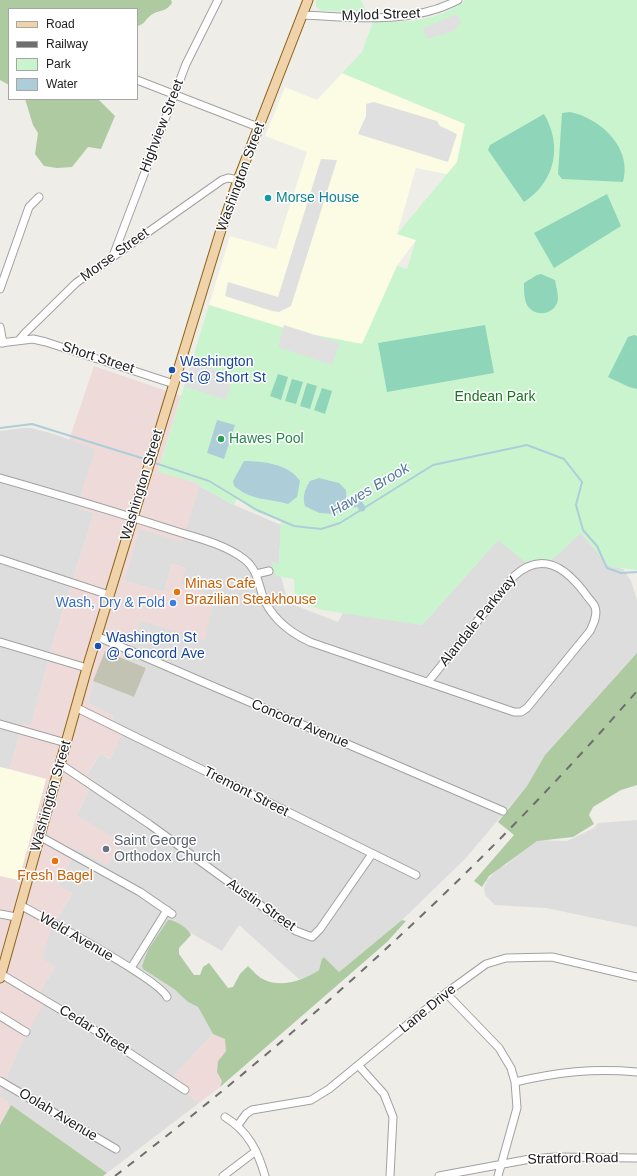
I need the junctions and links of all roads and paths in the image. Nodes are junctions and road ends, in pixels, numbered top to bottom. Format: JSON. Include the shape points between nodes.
{"nodes":[{"id":1,"x":218,"y":0,"type":"edge"},
{"id":2,"x":308,"y":0,"type":"edge"},
{"id":3,"x":458,"y":0,"type":"edge"},
{"id":4,"x":303,"y":15,"type":"junction"},
{"id":5,"x":138,"y":80,"type":"edge"},
{"id":6,"x":175,"y":94,"type":"junction"},
{"id":7,"x":258,"y":127,"type":"junction"},
{"id":8,"x":238,"y":180,"type":"junction"},
{"id":9,"x":39,"y":197,"type":"dead end"},
{"id":10,"x":113,"y":256,"type":"junction"},
{"id":11,"x":0,"y":289,"type":"edge"},
{"id":12,"x":0,"y":327,"type":"edge"},
{"id":13,"x":19,"y":340,"type":"junction"},
{"id":14,"x":1,"y":343,"type":"edge"},
{"id":15,"x":174,"y":384,"type":"junction"},
{"id":16,"x":0,"y":478,"type":"edge"},
{"id":17,"x":132,"y":517,"type":"junction"},
{"id":18,"x":0,"y":559,"type":"edge"},
{"id":19,"x":270,"y":571,"type":"dead end"},
{"id":20,"x":256,"y":574,"type":"junction"},
{"id":21,"x":109,"y":594,"type":"junction"},
{"id":22,"x":96,"y":636,"type":"junction"},
{"id":23,"x":0,"y":642,"type":"edge"},
{"id":24,"x":86,"y":668,"type":"junction"},
{"id":25,"x":428,"y":682,"type":"junction"},
{"id":26,"x":77,"y":708,"type":"junction"},
{"id":27,"x":0,"y":724,"type":"edge"},
{"id":28,"x":66,"y":743,"type":"junction"},
{"id":29,"x":60,"y":764,"type":"junction"},
{"id":30,"x":503,"y":811,"type":"dead end"},
{"id":31,"x":40,"y":837,"type":"junction"},
{"id":32,"x":372,"y":854,"type":"junction"},
{"id":33,"x":416,"y":875,"type":"dead end"},
{"id":34,"x":20,"y":905,"type":"junction"},
{"id":35,"x":0,"y":914,"type":"edge"},
{"id":36,"x":16,"y":917,"type":"junction"},
{"id":37,"x":131,"y":968,"type":"junction"},
{"id":38,"x":0,"y":976,"type":"edge"},
{"id":39,"x":637,"y":977,"type":"edge"},
{"id":40,"x":446,"y":993,"type":"junction"},
{"id":41,"x":167,"y":997,"type":"dead end"},
{"id":42,"x":0,"y":1016,"type":"edge"},
{"id":43,"x":26,"y":1032,"type":"dead end"},
{"id":44,"x":359,"y":1066,"type":"junction"},
{"id":45,"x":637,"y":1072,"type":"edge"},
{"id":46,"x":0,"y":1081,"type":"edge"},
{"id":47,"x":515,"y":1082,"type":"junction"},
{"id":48,"x":185,"y":1090,"type":"dead end"},
{"id":49,"x":225,"y":1117,"type":"dead end"},
{"id":50,"x":238,"y":1125,"type":"junction"},
{"id":51,"x":116,"y":1149,"type":"dead end"},
{"id":52,"x":256,"y":1151,"type":"junction"},
{"id":53,"x":637,"y":1158,"type":"edge"},
{"id":54,"x":502,"y":1164,"type":"junction"},
{"id":55,"x":223,"y":1176,"type":"edge"},
{"id":56,"x":265,"y":1176,"type":"edge"},
{"id":57,"x":390,"y":1176,"type":"edge"},
{"id":58,"x":439,"y":1176,"type":"edge"},
{"id":59,"x":498,"y":1176,"type":"edge"}],
"edges":[{"from":1,"to":6,"type":"street","name":"Highview Street","via":[[186,64]]},
{"from":2,"to":4,"type":"main road","name":"Washington Street"},
{"from":3,"to":4,"type":"street","name":"Mylod Street","via":[[440,9],[407,17]]},
{"from":4,"to":7,"type":"main road","name":"Washington Street"},
{"from":5,"to":6,"type":"street"},
{"from":6,"to":7,"type":"street"},
{"from":6,"to":10,"type":"street","name":"Highview Street"},
{"from":7,"to":8,"type":"main road","name":"Washington Street"},
{"from":8,"to":10,"type":"street","name":"Morse Street","via":[[222,180]]},
{"from":8,"to":15,"type":"main road","name":"Washington Street"},
{"from":9,"to":11,"type":"street","via":[[30,208]]},
{"from":10,"to":13,"type":"street","name":"Morse Street","via":[[66,291]]},
{"from":12,"to":14,"type":"street"},
{"from":13,"to":14,"type":"street"},
{"from":13,"to":15,"type":"street","name":"Short Street","via":[[33,339],[46,342]]},
{"from":15,"to":17,"type":"main road","name":"Washington Street"},
{"from":16,"to":17,"type":"street","name":"Alandale Parkway"},
{"from":17,"to":20,"type":"street","name":"Alandale Parkway","via":[[224,548],[244,560]]},
{"from":17,"to":21,"type":"main road","name":"Washington Street"},
{"from":18,"to":21,"type":"street"},
{"from":19,"to":20,"type":"street"},
{"from":20,"to":25,"type":"street","name":"Alandale Parkway","via":[[270,610],[277,620],[296,636]]},
{"from":21,"to":22,"type":"main road","name":"Washington Street"},
{"from":22,"to":24,"type":"main road","name":"Washington Street"},
{"from":22,"to":30,"type":"street","name":"Concord Avenue"},
{"from":23,"to":24,"type":"street"},
{"from":24,"to":26,"type":"main road","name":"Washington Street"},
{"from":25,"to":25,"type":"street","name":"Alandale Parkway","via":[[514,712],[521,712],[590,631],[595,607],[577,583],[556,566],[541,563],[523,567]]},
{"from":26,"to":28,"type":"main road","name":"Washington Street"},
{"from":26,"to":32,"type":"street","name":"Tremont Street"},
{"from":27,"to":28,"type":"street"},
{"from":28,"to":29,"type":"main road","name":"Washington Street"},
{"from":29,"to":31,"type":"main road","name":"Washington Street"},
{"from":29,"to":32,"type":"street","name":"Austin Street","via":[[149,824],[250,898],[312,938]]},
{"from":31,"to":34,"type":"main road","name":"Washington Street"},
{"from":31,"to":37,"type":"street","via":[[140,892],[169,912]]},
{"from":32,"to":33,"type":"street","name":"Tremont Street"},
{"from":34,"to":36,"type":"main road","name":"Washington Street"},
{"from":34,"to":37,"type":"street","name":"Weld Avenue"},
{"from":35,"to":36,"type":"street"},
{"from":36,"to":38,"type":"main road","name":"Washington Street"},
{"from":37,"to":41,"type":"street","name":"Weld Avenue","via":[[162,988]]},
{"from":38,"to":48,"type":"street","name":"Cedar Street","via":[[98,1032]]},
{"from":39,"to":40,"type":"street","name":"Lane Drive","via":[[552,957],[506,958],[486,964]]},
{"from":40,"to":44,"type":"street","name":"Lane Drive"},
{"from":40,"to":47,"type":"street","via":[[499,1048],[511,1068]]},
{"from":42,"to":43,"type":"street"},
{"from":44,"to":50,"type":"street","name":"Lane Drive","via":[[311,1100],[252,1110]]},
{"from":44,"to":57,"type":"street","via":[[384,1094],[393,1117]]},
{"from":45,"to":47,"type":"street","via":[[573,1070]]},
{"from":46,"to":51,"type":"street","name":"Oolah Avenue"},
{"from":47,"to":54,"type":"street","via":[[517,1108]]},
{"from":49,"to":50,"type":"street"},
{"from":50,"to":52,"type":"street"},
{"from":52,"to":55,"type":"street"},
{"from":52,"to":56,"type":"street"},
{"from":53,"to":54,"type":"street","name":"Stratford Road","via":[[556,1157]]},
{"from":54,"to":58,"type":"street","name":"Stratford Road"},
{"from":54,"to":59,"type":"street"}]}
